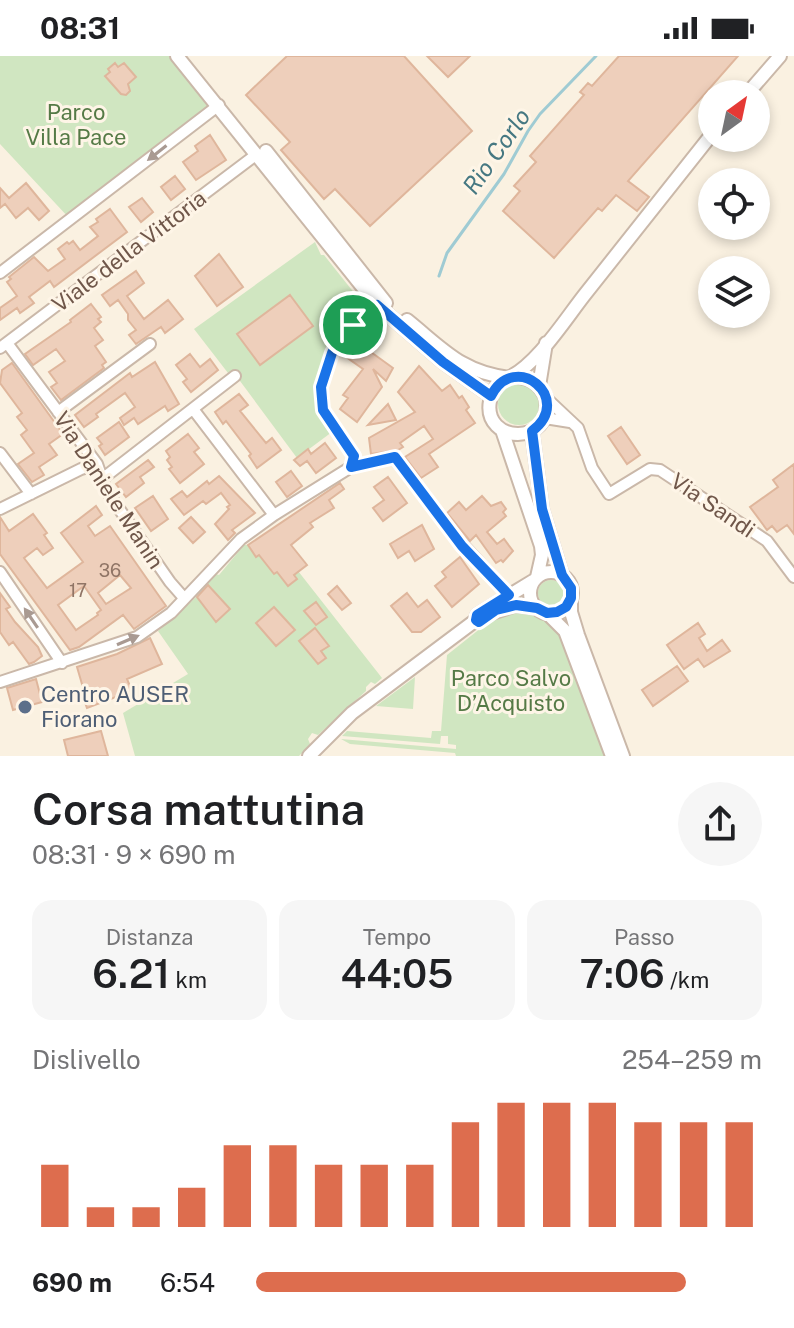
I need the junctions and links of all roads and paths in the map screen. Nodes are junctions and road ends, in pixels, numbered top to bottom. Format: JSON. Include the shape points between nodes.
{"nodes":[{"id":1,"x":177,"y":56,"type":"edge"},
{"id":2,"x":189,"y":56,"type":"edge"},
{"id":3,"x":780,"y":56,"type":"edge"},
{"id":4,"x":759,"y":80,"type":"edge"},
{"id":5,"x":219,"y":105,"type":"junction"},
{"id":6,"x":698,"y":152,"type":"edge"},
{"id":7,"x":257,"y":154,"type":"junction"},
{"id":8,"x":0,"y":273,"type":"edge"},
{"id":9,"x":377,"y":305,"type":"junction"},
{"id":10,"x":546,"y":343,"type":"junction"},
{"id":11,"x":150,"y":344,"type":"dead end"},
{"id":12,"x":3,"y":345,"type":"edge"},
{"id":13,"x":235,"y":376,"type":"dead end"},
{"id":14,"x":511,"y":377,"type":"junction"},
{"id":15,"x":543,"y":392,"type":"junction"},
{"id":16,"x":491,"y":396,"type":"junction"},
{"id":17,"x":193,"y":409,"type":"junction"},
{"id":18,"x":58,"y":412,"type":"junction"},
{"id":19,"x":545,"y":418,"type":"junction"},
{"id":20,"x":570,"y":422,"type":"junction"},
{"id":21,"x":502,"y":430,"type":"junction"},
{"id":22,"x":532,"y":431,"type":"junction"},
{"id":23,"x":0,"y":453,"type":"edge"},
{"id":24,"x":97,"y":464,"type":"junction"},
{"id":25,"x":351,"y":467,"type":"junction"},
{"id":26,"x":102,"y":479,"type":"junction"},
{"id":27,"x":31,"y":494,"type":"junction"},
{"id":28,"x":0,"y":509,"type":"edge"},
{"id":29,"x":274,"y":515,"type":"junction"},
{"id":30,"x":0,"y":572,"type":"edge"},
{"id":31,"x":562,"y":575,"type":"junction"},
{"id":32,"x":794,"y":577,"type":"edge"},
{"id":33,"x":535,"y":579,"type":"junction"},
{"id":34,"x":509,"y":595,"type":"junction"},
{"id":35,"x":184,"y":598,"type":"junction"},
{"id":36,"x":571,"y":598,"type":"junction"},
{"id":37,"x":542,"y":610,"type":"junction"},
{"id":38,"x":476,"y":620,"type":"junction"},
{"id":39,"x":62,"y":663,"type":"junction"},
{"id":40,"x":0,"y":682,"type":"edge"},
{"id":41,"x":309,"y":756,"type":"edge"},
{"id":42,"x":612,"y":756,"type":"edge"},
{"id":43,"x":623,"y":756,"type":"edge"}],
"edges":[{"from":1,"to":5,"type":"street"},
{"from":2,"to":14,"type":"street","via":[[387,304],[469,369]]},
{"from":3,"to":4,"type":"street"},
{"from":5,"to":7,"type":"street"},
{"from":5,"to":8,"type":"street","one_way":true},
{"from":6,"to":10,"type":"street"},
{"from":7,"to":9,"type":"street"},
{"from":7,"to":12,"type":"street","name":"Viale della Vittoria"},
{"from":9,"to":16,"type":"street"},
{"from":9,"to":25,"type":"street","via":[[341,335],[321,387],[323,410],[354,456]]},
{"from":10,"to":14,"type":"street"},
{"from":10,"to":15,"type":"street"},
{"from":11,"to":18,"type":"street"},
{"from":12,"to":18,"type":"street","name":"Via Daniele Manin"},
{"from":13,"to":17,"type":"street"},
{"from":14,"to":15,"type":"street","via":[[526,378]]},
{"from":14,"to":16,"type":"street"},
{"from":15,"to":19,"type":"street"},
{"from":15,"to":20,"type":"street","name":"Via Sandi"},
{"from":16,"to":21,"type":"street","via":[[491,416]]},
{"from":17,"to":26,"type":"street"},
{"from":17,"to":29,"type":"street"},
{"from":18,"to":24,"type":"street","name":"Via Daniele Manin"},
{"from":19,"to":20,"type":"street"},
{"from":19,"to":22,"type":"street"},
{"from":20,"to":32,"type":"street","name":"Via Sandi","via":[[581,433],[592,468],[609,494],[650,469],[660,470],[767,541]]},
{"from":21,"to":22,"type":"street","via":[[517,435]]},
{"from":21,"to":33,"type":"street","via":[[541,546]]},
{"from":22,"to":31,"type":"street","via":[[542,509]]},
{"from":23,"to":27,"type":"street"},
{"from":24,"to":26,"type":"street","name":"Via Daniele Manin"},
{"from":24,"to":27,"type":"street"},
{"from":25,"to":29,"type":"street"},
{"from":25,"to":34,"type":"street","via":[[395,457],[462,546]]},
{"from":26,"to":35,"type":"street","name":"Via Daniele Manin"},
{"from":27,"to":28,"type":"street"},
{"from":29,"to":35,"type":"street","via":[[241,539]]},
{"from":39,"to":30,"type":"street","one_way":true},
{"from":31,"to":33,"type":"street","via":[[549,572]]},
{"from":31,"to":36,"type":"street"},
{"from":33,"to":34,"type":"street"},
{"from":33,"to":37,"type":"street","via":[[530,597]]},
{"from":34,"to":38,"type":"street"},
{"from":39,"to":35,"type":"street","one_way":true,"via":[[137,637]]},
{"from":36,"to":37,"type":"street","via":[[562,610]]},
{"from":36,"to":43,"type":"street","via":[[578,635]]},
{"from":37,"to":38,"type":"street","via":[[516,605]]},
{"from":37,"to":42,"type":"street","via":[[565,631]]},
{"from":38,"to":41,"type":"street","via":[[352,713]]},
{"from":39,"to":40,"type":"street"}]}
